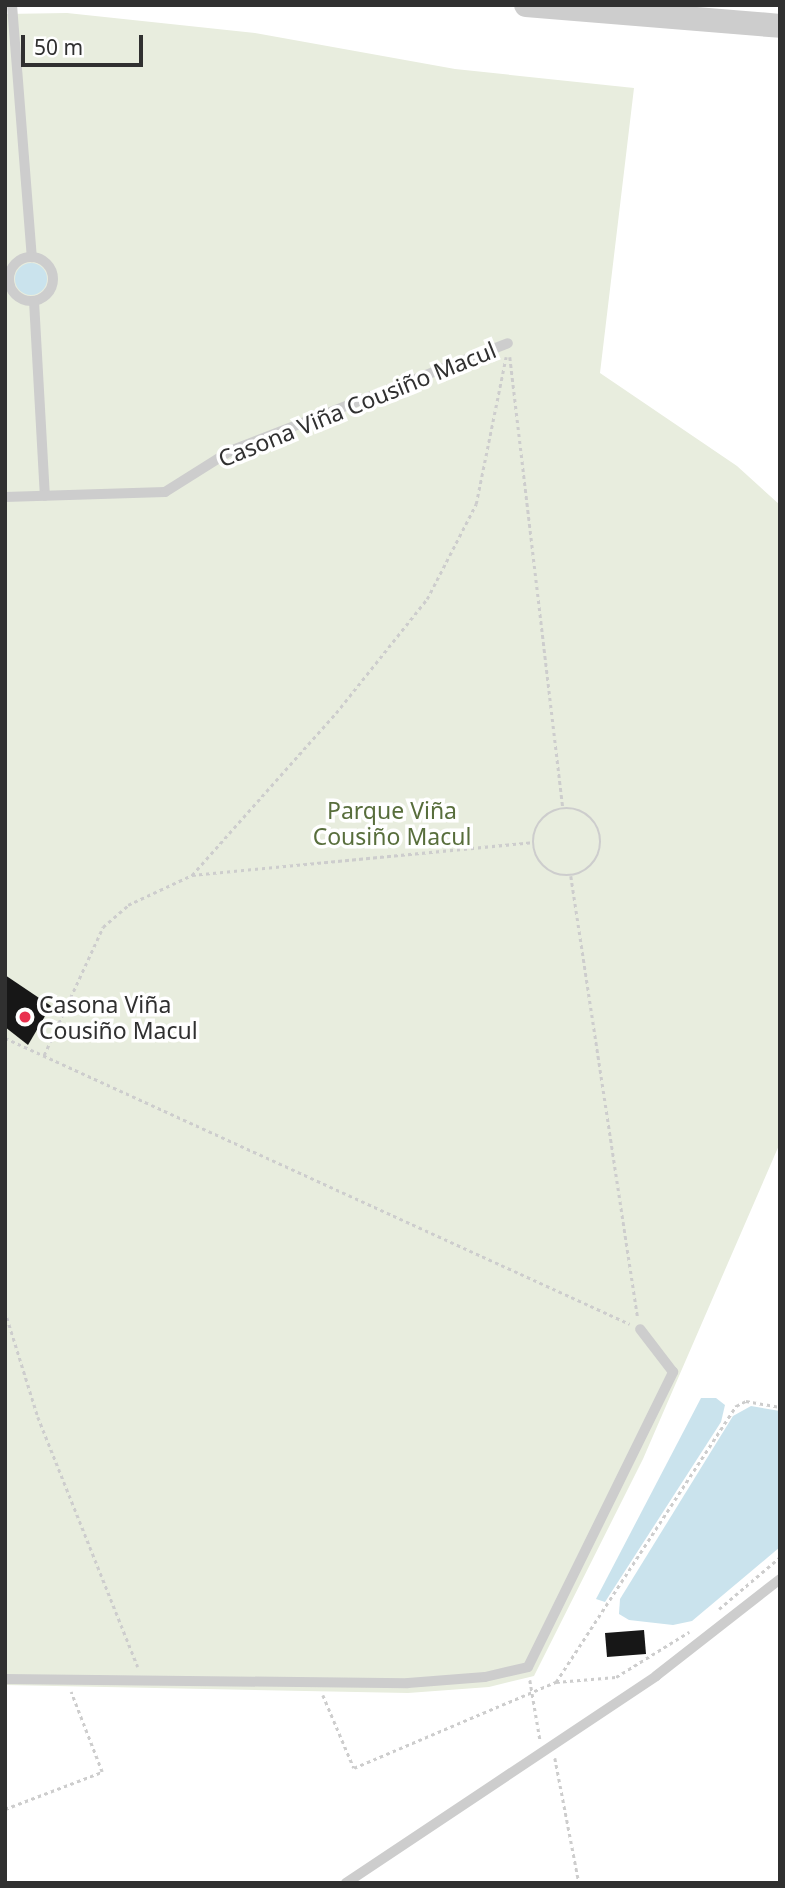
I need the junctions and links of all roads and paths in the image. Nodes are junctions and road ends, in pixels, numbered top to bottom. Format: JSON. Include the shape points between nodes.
{"nodes":[{"id":1,"x":12,"y":5,"type":"edge"},
{"id":2,"x":526,"y":5,"type":"edge"},
{"id":3,"x":780,"y":26,"type":"edge"},
{"id":4,"x":32,"y":257,"type":"junction"},
{"id":5,"x":34,"y":301,"type":"junction"},
{"id":6,"x":508,"y":343,"type":"junction"},
{"id":7,"x":45,"y":496,"type":"junction"},
{"id":8,"x":5,"y":497,"type":"edge"},
{"id":9,"x":563,"y":808,"type":"junction"},
{"id":10,"x":533,"y":842,"type":"junction"},
{"id":11,"x":192,"y":875,"type":"junction"},
{"id":12,"x":571,"y":876,"type":"junction"},
{"id":13,"x":5,"y":1038,"type":"edge"},
{"id":14,"x":44,"y":1055,"type":"junction"},
{"id":15,"x":5,"y":1311,"type":"edge"},
{"id":16,"x":640,"y":1329,"type":"junction"},
{"id":17,"x":780,"y":1407,"type":"edge"},
{"id":18,"x":780,"y":1557,"type":"edge"},
{"id":19,"x":780,"y":1580,"type":"edge"},
{"id":20,"x":710,"y":1616,"type":"dead end"},
{"id":21,"x":699,"y":1625,"type":"dead end"},
{"id":22,"x":528,"y":1667,"type":"junction"},
{"id":23,"x":5,"y":1679,"type":"edge"},
{"id":24,"x":66,"y":1679,"type":"junction"},
{"id":25,"x":144,"y":1680,"type":"junction"},
{"id":26,"x":318,"y":1682,"type":"junction"},
{"id":27,"x":556,"y":1682,"type":"junction"},
{"id":28,"x":532,"y":1693,"type":"junction"},
{"id":29,"x":542,"y":1752,"type":"junction"},
{"id":30,"x":5,"y":1809,"type":"edge"},
{"id":31,"x":346,"y":1883,"type":"edge"},
{"id":32,"x":579,"y":1883,"type":"edge"}],
"edges":[{"from":1,"to":4,"type":"lane"},
{"from":2,"to":3,"type":"street"},
{"from":4,"to":5,"type":"lane","via":[[47,264],[53,277],[49,291]]},
{"from":4,"to":5,"type":"lane","via":[[14,264],[8,277],[17,297]]},
{"from":5,"to":7,"type":"lane"},
{"from":6,"to":7,"type":"lane","name":"Casona Viña Cousiño Macul","via":[[230,451],[165,492]]},
{"from":6,"to":9,"type":"path"},
{"from":6,"to":11,"type":"path","via":[[486,470],[449,565],[387,653]]},
{"from":7,"to":8,"type":"lane","name":"Casona Viña Cousiño Macul"},
{"from":9,"to":10,"type":"path","via":[[538,823]]},
{"from":9,"to":12,"type":"path","via":[[586,813],[594,821],[601,844],[592,866]]},
{"from":10,"to":11,"type":"path"},
{"from":10,"to":12,"type":"path","via":[[534,853],[549,871]]},
{"from":11,"to":14,"type":"path","via":[[128,905],[103,927]]},
{"from":12,"to":16,"type":"path"},
{"from":13,"to":14,"type":"path"},
{"from":14,"to":16,"type":"path"},
{"from":15,"to":25,"type":"path","via":[[38,1418]]},
{"from":16,"to":22,"type":"lane","via":[[673,1372]]},
{"from":17,"to":27,"type":"path","via":[[746,1401],[736,1406]]},
{"from":18,"to":20,"type":"path"},
{"from":19,"to":29,"type":"lane","via":[[656,1676]]},
{"from":21,"to":27,"type":"path","via":[[616,1677]]},
{"from":22,"to":26,"type":"lane","via":[[485,1677],[408,1684]]},
{"from":22,"to":28,"type":"path"},
{"from":23,"to":24,"type":"lane"},
{"from":24,"to":25,"type":"lane"},
{"from":24,"to":30,"type":"path","via":[[102,1772]]},
{"from":25,"to":26,"type":"lane"},
{"from":26,"to":28,"type":"path","via":[[354,1768]]},
{"from":27,"to":28,"type":"path"},
{"from":28,"to":29,"type":"path"},
{"from":29,"to":31,"type":"lane"},
{"from":29,"to":32,"type":"path","via":[[554,1757]]}]}
